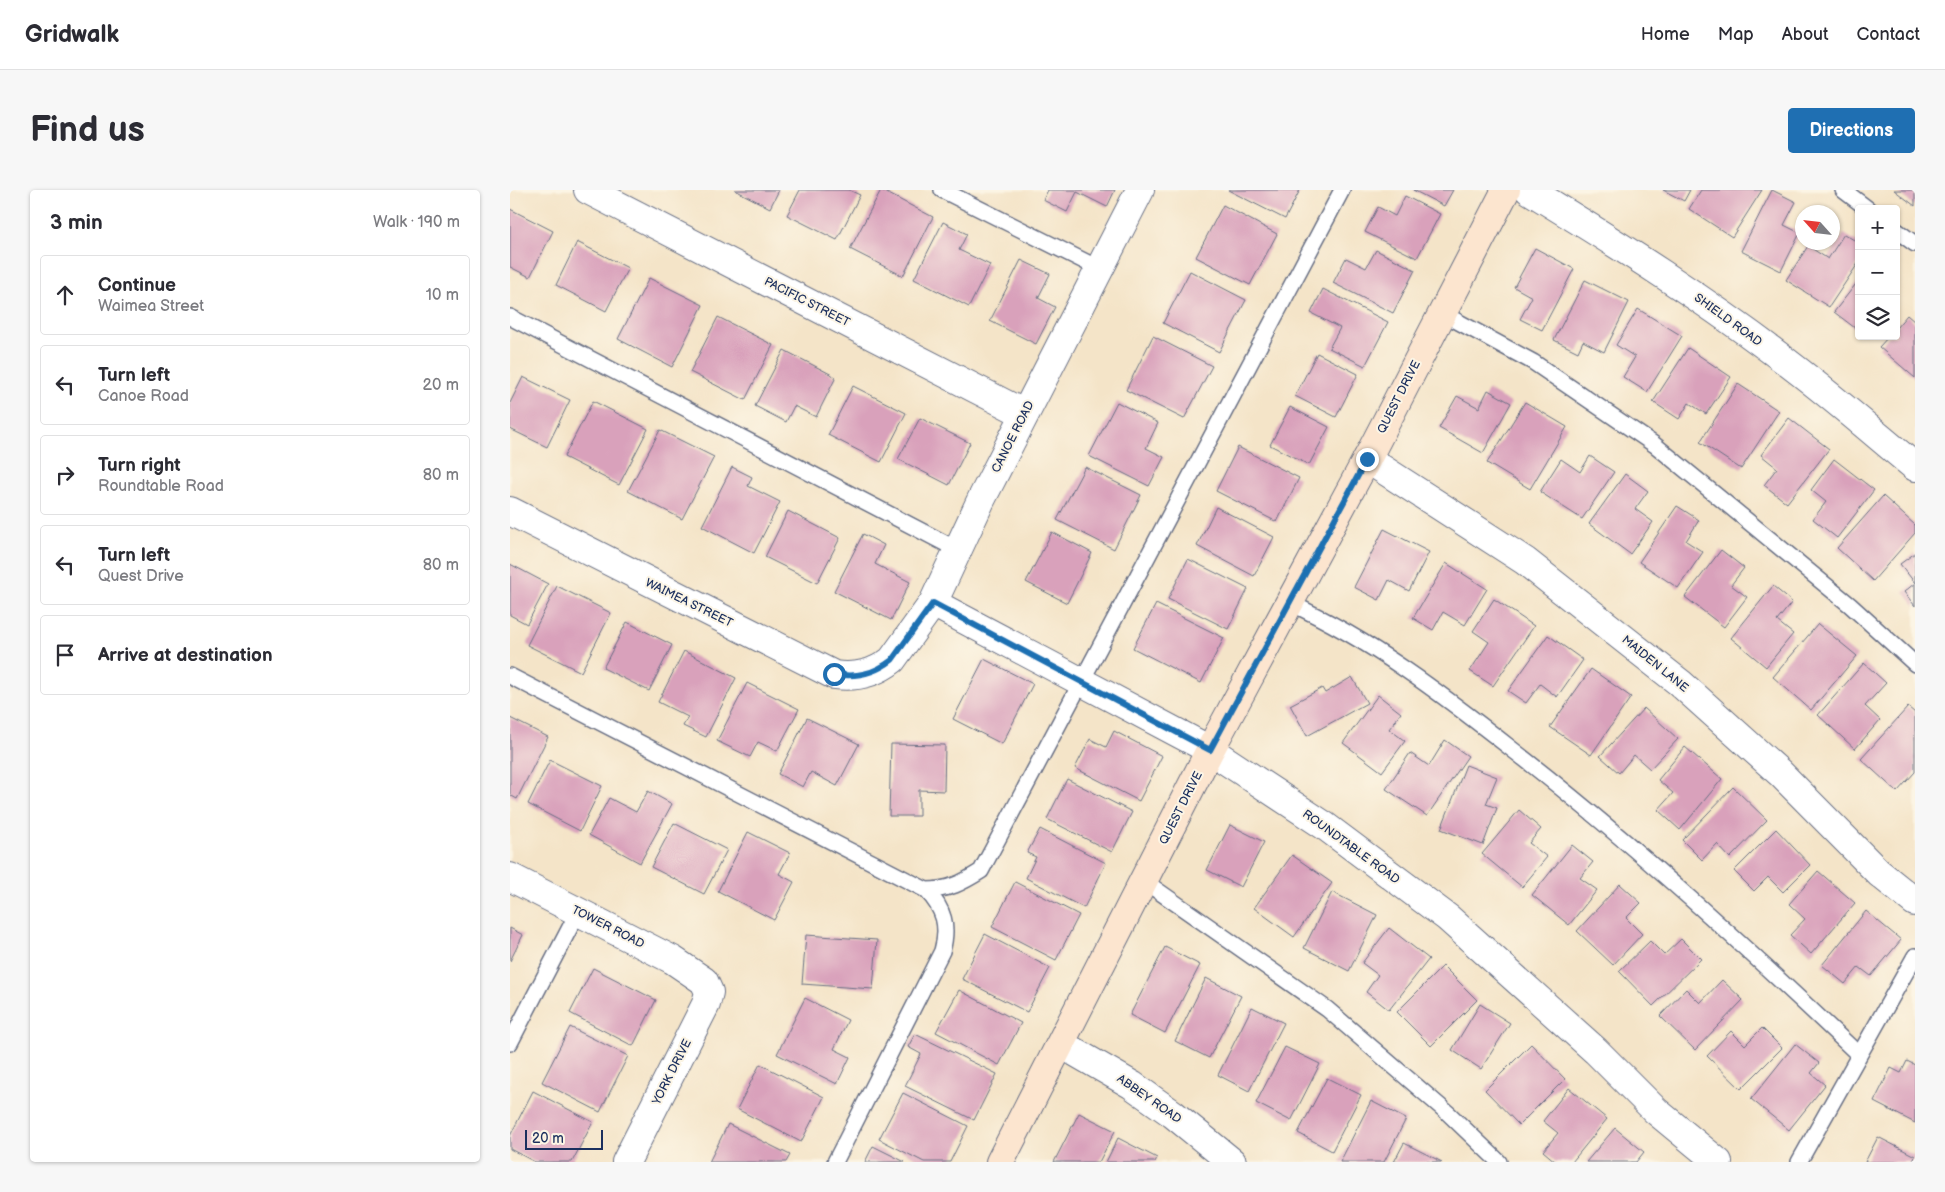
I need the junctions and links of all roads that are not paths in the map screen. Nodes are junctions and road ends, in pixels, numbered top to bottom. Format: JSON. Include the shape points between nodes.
{"nodes":[{"id":1,"x":588,"y":190,"type":"edge"},
{"id":2,"x":942,"y":190,"type":"edge"},
{"id":3,"x":1140,"y":190,"type":"edge"},
{"id":4,"x":1342,"y":190,"type":"edge"},
{"id":5,"x":1506,"y":190,"type":"edge"},
{"id":6,"x":1529,"y":190,"type":"edge"},
{"id":7,"x":1843,"y":190,"type":"edge"},
{"id":8,"x":1863,"y":205,"type":"edge"},
{"id":9,"x":1900,"y":233,"type":"edge"},
{"id":10,"x":1915,"y":244,"type":"edge"},
{"id":11,"x":1100,"y":269,"type":"junction"},
{"id":12,"x":1442,"y":313,"type":"junction"},
{"id":13,"x":510,"y":318,"type":"edge"},
{"id":14,"x":1025,"y":414,"type":"junction"},
{"id":15,"x":1367,"y":459,"type":"junction"},
{"id":16,"x":1915,"y":467,"type":"edge"},
{"id":17,"x":510,"y":511,"type":"edge"},
{"id":18,"x":958,"y":550,"type":"junction"},
{"id":19,"x":933,"y":603,"type":"junction"},
{"id":20,"x":1290,"y":603,"type":"junction"},
{"id":21,"x":1915,"y":664,"type":"edge"},
{"id":22,"x":872,"y":672,"type":"joint"},
{"id":23,"x":510,"y":676,"type":"edge"},
{"id":24,"x":1082,"y":682,"type":"junction"},
{"id":25,"x":1210,"y":750,"type":"junction"},
{"id":26,"x":510,"y":877,"type":"edge"},
{"id":27,"x":1144,"y":882,"type":"junction"},
{"id":28,"x":926,"y":890,"type":"junction"},
{"id":29,"x":1915,"y":902,"type":"edge"},
{"id":30,"x":578,"y":912,"type":"junction"},
{"id":31,"x":1915,"y":956,"type":"edge"},
{"id":32,"x":704,"y":982,"type":"joint"},
{"id":33,"x":510,"y":1043,"type":"edge"},
{"id":34,"x":1061,"y":1044,"type":"junction"},
{"id":35,"x":1859,"y":1055,"type":"junction"},
{"id":36,"x":626,"y":1162,"type":"edge"},
{"id":37,"x":835,"y":1162,"type":"edge"},
{"id":38,"x":1000,"y":1162,"type":"edge"},
{"id":39,"x":1232,"y":1162,"type":"edge"},
{"id":40,"x":1499,"y":1162,"type":"edge"},
{"id":41,"x":1718,"y":1162,"type":"edge"},
{"id":42,"x":1799,"y":1162,"type":"edge"}],
"edges":[{"from":1,"to":14,"type":"street","name":"PACIFIC STREET"},
{"from":2,"to":11,"type":"lane"},
{"from":3,"to":11,"type":"street","name":"CANOE ROAD"},
{"from":4,"to":24,"type":"lane"},
{"from":5,"to":12,"type":"street","name":"QUEST DRIVE"},
{"from":6,"to":16,"type":"street","name":"SHIELD ROAD","via":[[1701,299],[1792,366]]},
{"from":7,"to":8,"type":"lane"},
{"from":9,"to":10,"type":"lane"},
{"from":11,"to":14,"type":"street","name":"CANOE ROAD"},
{"from":12,"to":15,"type":"street","name":"QUEST DRIVE"},
{"from":12,"to":21,"type":"lane","via":[[1533,362],[1655,446],[1850,605]]},
{"from":13,"to":18,"type":"lane"},
{"from":14,"to":18,"type":"street","name":"CANOE ROAD"},
{"from":15,"to":20,"type":"street","name":"QUEST DRIVE"},
{"from":15,"to":29,"type":"street","name":"MAIDEN LANE","via":[[1525,561],[1665,671],[1780,773],[1880,873]]},
{"from":17,"to":22,"type":"street","name":"WAIMEA STREET","via":[[834,674],[850,677]]},
{"from":18,"to":19,"type":"street","name":"CANOE ROAD"},
{"from":19,"to":22,"type":"street","name":"CANOE ROAD","via":[[892,660]]},
{"from":19,"to":24,"type":"street","name":"ROUNDTABLE ROAD"},
{"from":20,"to":25,"type":"street","name":"QUEST DRIVE"},
{"from":20,"to":35,"type":"lane","via":[[1326,619],[1401,667],[1465,712],[1590,810],[1655,865]]},
{"from":23,"to":28,"type":"lane"},
{"from":24,"to":25,"type":"street","name":"ROUNDTABLE ROAD"},
{"from":24,"to":28,"type":"lane","via":[[981,871],[944,890]]},
{"from":25,"to":27,"type":"street","name":"QUEST DRIVE"},
{"from":25,"to":41,"type":"street","name":"ROUNDTABLE ROAD","via":[[1325,826],[1448,918],[1656,1111]]},
{"from":26,"to":30,"type":"street","name":"TOWER ROAD"},
{"from":27,"to":34,"type":"street","name":"QUEST DRIVE"},
{"from":27,"to":40,"type":"lane","via":[[1327,1009],[1449,1114]]},
{"from":28,"to":37,"type":"lane","via":[[945,917],[946,936],[942,951]]},
{"from":30,"to":32,"type":"street","name":"TOWER ROAD","via":[[673,960]]},
{"from":30,"to":33,"type":"lane"},
{"from":31,"to":35,"type":"lane"},
{"from":32,"to":36,"type":"street","name":"YORK DRIVE","via":[[709,992],[706,1004]]},
{"from":34,"to":38,"type":"street","name":"QUEST DRIVE"},
{"from":34,"to":39,"type":"street","name":"ABBEY ROAD","via":[[1132,1085]]},
{"from":35,"to":42,"type":"lane"}]}
